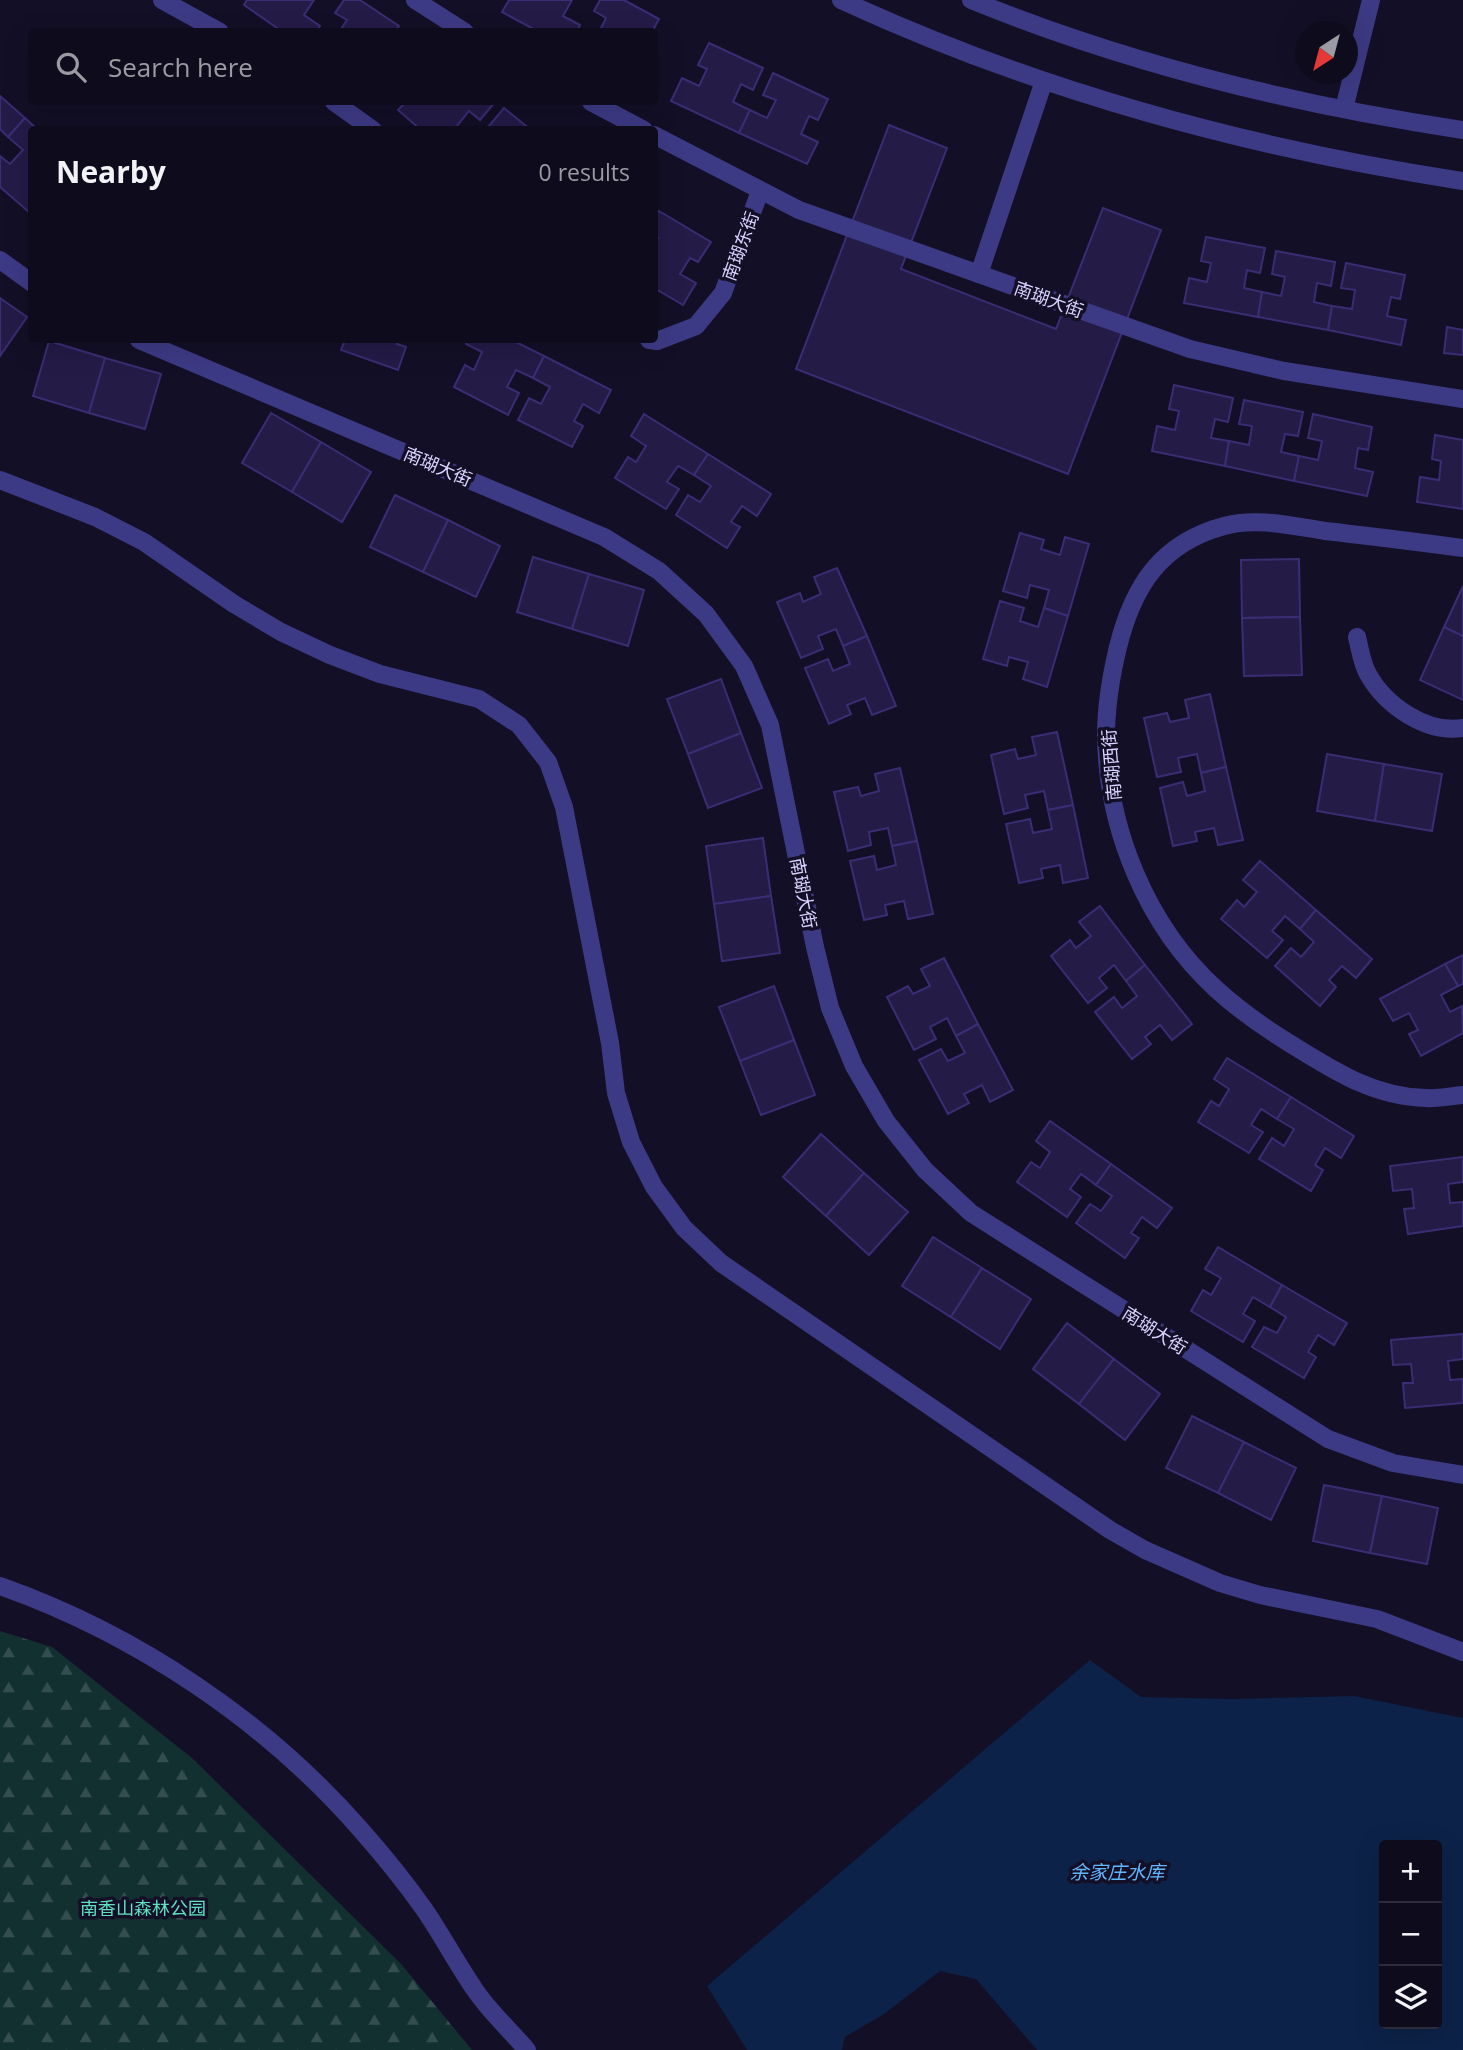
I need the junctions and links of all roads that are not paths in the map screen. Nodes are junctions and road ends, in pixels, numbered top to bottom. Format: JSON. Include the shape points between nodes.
{"nodes":[{"id":1,"x":162,"y":0,"type":"edge"},
{"id":2,"x":415,"y":0,"type":"edge"},
{"id":3,"x":841,"y":0,"type":"edge"},
{"id":4,"x":971,"y":0,"type":"edge"},
{"id":5,"x":1371,"y":0,"type":"edge"},
{"id":6,"x":213,"y":28,"type":"edge"},
{"id":7,"x":459,"y":28,"type":"edge"},
{"id":8,"x":1044,"y":81,"type":"junction"},
{"id":9,"x":338,"y":105,"type":"edge"},
{"id":10,"x":597,"y":105,"type":"edge"},
{"id":11,"x":1344,"y":109,"type":"junction"},
{"id":12,"x":367,"y":126,"type":"edge"},
{"id":13,"x":636,"y":126,"type":"edge"},
{"id":14,"x":1463,"y":130,"type":"edge"},
{"id":15,"x":658,"y":137,"type":"edge"},
{"id":16,"x":1463,"y":181,"type":"edge"},
{"id":17,"x":760,"y":191,"type":"junction"},
{"id":18,"x":0,"y":260,"type":"edge"},
{"id":19,"x":979,"y":274,"type":"junction"},
{"id":20,"x":28,"y":279,"type":"edge"},
{"id":21,"x":658,"y":341,"type":"edge"},
{"id":22,"x":146,"y":343,"type":"edge"},
{"id":23,"x":1463,"y":399,"type":"edge"},
{"id":24,"x":0,"y":480,"type":"edge"},
{"id":25,"x":1463,"y":548,"type":"edge"},
{"id":26,"x":1357,"y":637,"type":"dead end"},
{"id":27,"x":1463,"y":728,"type":"edge"},
{"id":28,"x":1463,"y":1095,"type":"edge"},
{"id":29,"x":1463,"y":1475,"type":"edge"},
{"id":30,"x":0,"y":1586,"type":"edge"},
{"id":31,"x":1463,"y":1652,"type":"edge"},
{"id":32,"x":527,"y":2050,"type":"edge"}],
"edges":[{"from":1,"to":6,"type":"street"},
{"from":2,"to":7,"type":"street"},
{"from":3,"to":8,"type":"street"},
{"from":4,"to":11,"type":"street","via":[[1189,73]]},
{"from":5,"to":11,"type":"street"},
{"from":8,"to":16,"type":"street","via":[[1277,148]]},
{"from":8,"to":19,"type":"street"},
{"from":9,"to":12,"type":"street"},
{"from":10,"to":13,"type":"street"},
{"from":11,"to":14,"type":"street"},
{"from":15,"to":17,"type":"street","name":"南瑚大街"},
{"from":17,"to":19,"type":"street","name":"南瑚大街","via":[[799,210]]},
{"from":17,"to":21,"type":"street","name":"南瑚东街","via":[[723,293],[696,326]]},
{"from":18,"to":20,"type":"street"},
{"from":19,"to":23,"type":"street","name":"南瑚大街","via":[[1190,349],[1284,371]]},
{"from":22,"to":29,"type":"street","name":"南瑚大街","via":[[604,537],[659,571],[706,614],[744,666],[770,725],[830,1008],[854,1066],[886,1121],[925,1170],[971,1213],[1328,1439],[1393,1463]]},
{"from":24,"to":31,"type":"street","via":[[144,542],[281,632],[380,674],[479,699],[519,725],[548,762],[564,807],[616,1093],[631,1142],[661,1198],[721,1263],[1145,1550],[1220,1583],[1377,1619]]},
{"from":25,"to":28,"type":"street","name":"南瑚西街","via":[[1264,523],[1226,525],[1191,538],[1160,560],[1137,590],[1110,680],[1106,736],[1111,792],[1124,846],[1146,898],[1177,946],[1215,988],[1258,1024],[1343,1077],[1384,1093],[1427,1098]]},
{"from":26,"to":27,"type":"street","via":[[1367,673],[1389,703],[1420,722]]},
{"from":30,"to":32,"type":"street","via":[[38,1599],[127,1643],[212,1696],[290,1759],[361,1829],[423,1908],[476,1992]]}]}
